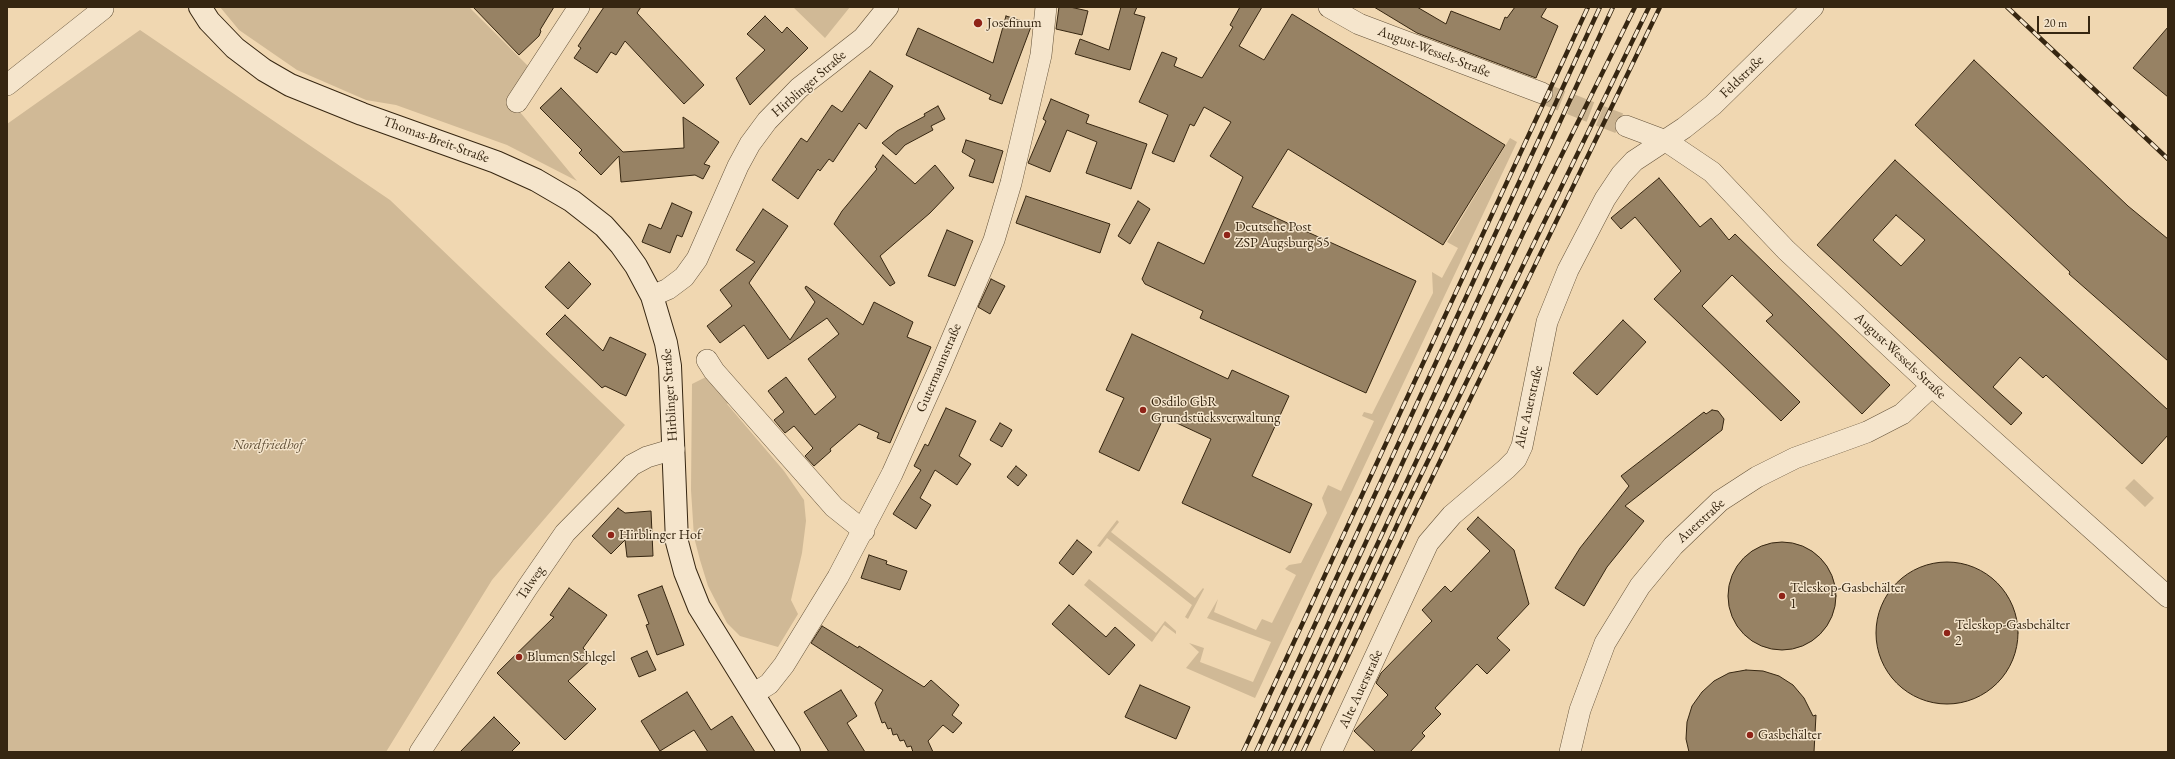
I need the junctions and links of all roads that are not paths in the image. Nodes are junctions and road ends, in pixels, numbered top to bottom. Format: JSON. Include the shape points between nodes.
{"nodes":[{"id":1,"x":200,"y":7,"type":"edge"},
{"id":2,"x":579,"y":7,"type":"edge"},
{"id":3,"x":888,"y":7,"type":"edge"},
{"id":4,"x":1046,"y":7,"type":"edge"},
{"id":5,"x":1329,"y":7,"type":"edge"},
{"id":6,"x":1813,"y":7,"type":"edge"},
{"id":7,"x":103,"y":9,"type":"dead end"},
{"id":8,"x":7,"y":85,"type":"edge"},
{"id":9,"x":1542,"y":93,"type":"tunnel mouth"},
{"id":10,"x":517,"y":102,"type":"dead end"},
{"id":11,"x":1626,"y":126,"type":"tunnel mouth"},
{"id":12,"x":1666,"y":141,"type":"junction"},
{"id":13,"x":652,"y":296,"type":"junction"},
{"id":14,"x":707,"y":360,"type":"dead end"},
{"id":15,"x":1932,"y":386,"type":"junction"},
{"id":16,"x":674,"y":449,"type":"junction"},
{"id":17,"x":864,"y":531,"type":"junction"},
{"id":18,"x":2168,"y":597,"type":"edge"},
{"id":19,"x":753,"y":694,"type":"junction"},
{"id":20,"x":420,"y":752,"type":"edge"},
{"id":21,"x":789,"y":752,"type":"edge"},
{"id":22,"x":1331,"y":752,"type":"edge"},
{"id":23,"x":1570,"y":752,"type":"edge"}],
"edges":[{"from":1,"to":13,"type":"main road","name":"Thomas-Breit-Straße","via":[[209,21],[235,48],[264,70],[290,85],[496,162],[536,180],[572,201],[604,226],[621,245]]},
{"from":2,"to":10,"type":"street"},
{"from":3,"to":13,"type":"street","name":"Hirblinger Straße","via":[[863,38],[799,88],[767,121],[738,166],[697,260],[684,277],[668,289]]},
{"from":4,"to":17,"type":"street","name":"Gutermannstraße","via":[[1041,54],[1011,183],[994,240],[892,474]]},
{"from":5,"to":9,"type":"street","name":"August-Wessels-Straße","via":[[1359,24]]},
{"from":6,"to":12,"type":"street","name":"Feldstraße","via":[[1713,105]]},
{"from":7,"to":8,"type":"street"},
{"from":11,"to":12,"type":"street","name":"August-Wessels-Straße"},
{"from":12,"to":15,"type":"street","name":"August-Wessels-Straße","via":[[1712,172],[1786,250]]},
{"from":12,"to":22,"type":"street","name":"Alte Auerstraße","via":[[1646,151],[1634,161],[1621,175],[1598,213],[1568,270],[1547,322],[1522,446],[1516,459],[1452,515],[1428,543]]},
{"from":13,"to":16,"type":"main road","name":"Hirblinger Straße","via":[[670,366]]},
{"from":14,"to":17,"type":"street","via":[[834,507]]},
{"from":15,"to":18,"type":"street","name":"August-Wessels-Straße"},
{"from":15,"to":23,"type":"street","name":"Auerstraße","via":[[1902,414],[1867,432],[1795,458],[1757,477],[1720,501],[1673,546],[1640,586],[1605,643],[1580,710]]},
{"from":16,"to":19,"type":"main road","name":"Hirblinger Straße","via":[[677,542],[685,572],[699,607]]},
{"from":16,"to":20,"type":"street","name":"Talweg","via":[[647,456],[632,465],[565,533]]},
{"from":17,"to":19,"type":"street","name":"Gutermannstraße","via":[[784,665],[769,684]]},
{"from":19,"to":21,"type":"main road","name":"Hirblinger Straße"}]}
